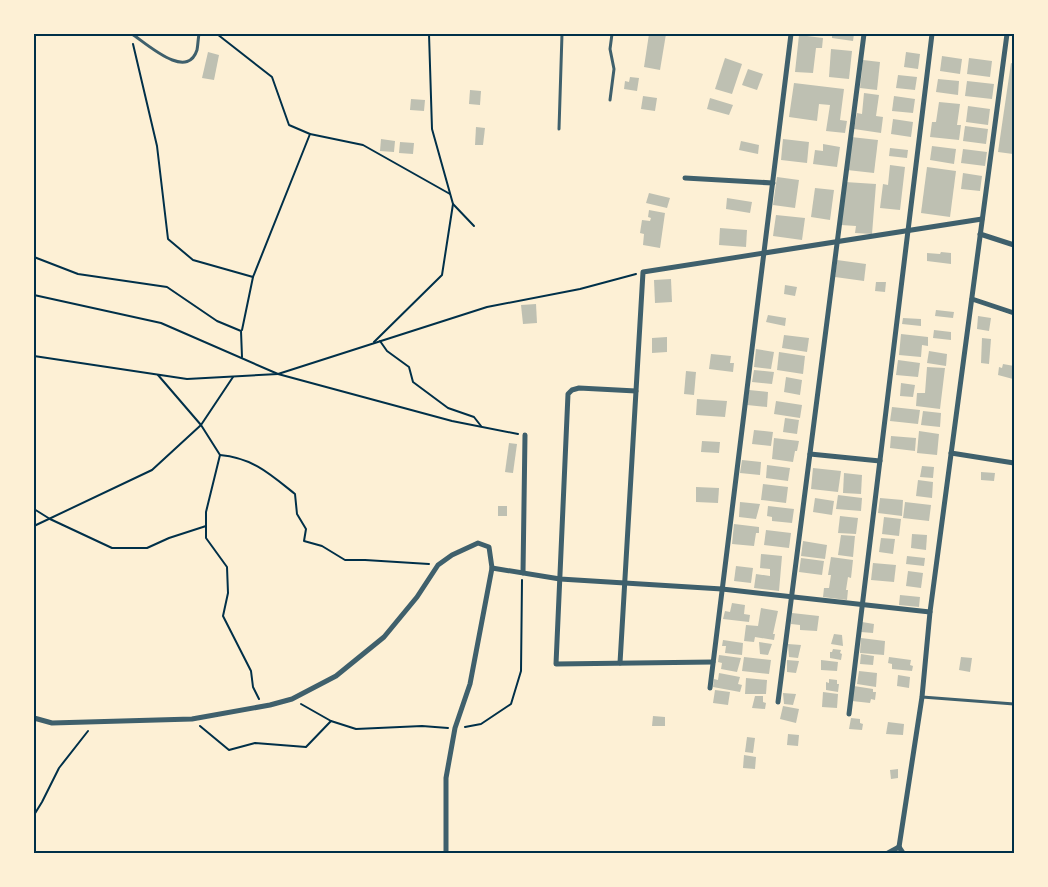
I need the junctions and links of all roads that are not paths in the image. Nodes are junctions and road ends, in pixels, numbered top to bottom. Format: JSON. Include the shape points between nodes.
{"nodes":[{"id":1,"x":132,"y":34,"type":"edge"},
{"id":2,"x":198,"y":34,"type":"edge"},
{"id":3,"x":562,"y":34,"type":"edge"},
{"id":4,"x":612,"y":34,"type":"edge"},
{"id":5,"x":792,"y":34,"type":"edge"},
{"id":6,"x":864,"y":34,"type":"edge"},
{"id":7,"x":932,"y":34,"type":"edge"},
{"id":8,"x":1007,"y":34,"type":"edge"},
{"id":9,"x":610,"y":100,"type":"dead end"},
{"id":10,"x":559,"y":129,"type":"dead end"},
{"id":11,"x":685,"y":178,"type":"dead end"},
{"id":12,"x":773,"y":183,"type":"junction"},
{"id":13,"x":982,"y":219,"type":"junction"},
{"id":14,"x":908,"y":230,"type":"junction"},
{"id":15,"x":980,"y":234,"type":"junction"},
{"id":16,"x":837,"y":242,"type":"junction"},
{"id":17,"x":1014,"y":245,"type":"edge"},
{"id":18,"x":764,"y":253,"type":"junction"},
{"id":19,"x":972,"y":299,"type":"junction"},
{"id":20,"x":1014,"y":313,"type":"edge"},
{"id":21,"x":636,"y":391,"type":"junction"},
{"id":22,"x":525,"y":435,"type":"road end"},
{"id":23,"x":951,"y":453,"type":"junction"},
{"id":24,"x":810,"y":454,"type":"junction"},
{"id":25,"x":880,"y":461,"type":"junction"},
{"id":26,"x":1014,"y":463,"type":"edge"},
{"id":27,"x":492,"y":568,"type":"junction"},
{"id":28,"x":523,"y":573,"type":"junction"},
{"id":29,"x":560,"y":579,"type":"junction"},
{"id":30,"x":625,"y":583,"type":"junction"},
{"id":31,"x":722,"y":589,"type":"junction"},
{"id":32,"x":792,"y":597,"type":"junction"},
{"id":33,"x":862,"y":604,"type":"junction"},
{"id":34,"x":930,"y":612,"type":"junction"},
{"id":35,"x":713,"y":662,"type":"junction"},
{"id":36,"x":620,"y":663,"type":"junction"},
{"id":37,"x":710,"y":688,"type":"dead end"},
{"id":38,"x":922,"y":697,"type":"junction"},
{"id":39,"x":778,"y":702,"type":"dead end"},
{"id":40,"x":1014,"y":704,"type":"edge"},
{"id":41,"x":849,"y":714,"type":"dead end"},
{"id":42,"x":34,"y":718,"type":"edge"},
{"id":43,"x":899,"y":847,"type":"junction"},
{"id":44,"x":446,"y":853,"type":"edge"},
{"id":45,"x":888,"y":853,"type":"edge"},
{"id":46,"x":903,"y":853,"type":"edge"}],
"edges":[{"from":1,"to":2,"type":"lane","via":[[175,62],[184,63],[193,59]]},
{"from":3,"to":10,"type":"lane"},
{"from":4,"to":9,"type":"lane","via":[[610,49],[614,69]]},
{"from":5,"to":12,"type":"street"},
{"from":6,"to":16,"type":"street"},
{"from":7,"to":14,"type":"street"},
{"from":8,"to":13,"type":"street"},
{"from":11,"to":12,"type":"street"},
{"from":12,"to":18,"type":"street"},
{"from":13,"to":14,"type":"street"},
{"from":13,"to":15,"type":"street"},
{"from":14,"to":16,"type":"street"},
{"from":14,"to":25,"type":"street"},
{"from":15,"to":17,"type":"street"},
{"from":15,"to":19,"type":"street"},
{"from":16,"to":18,"type":"street"},
{"from":16,"to":24,"type":"street"},
{"from":18,"to":21,"type":"street","via":[[643,272]]},
{"from":18,"to":31,"type":"street"},
{"from":19,"to":20,"type":"street"},
{"from":19,"to":23,"type":"street"},
{"from":21,"to":29,"type":"street","via":[[579,388],[568,394]]},
{"from":21,"to":30,"type":"street"},
{"from":22,"to":28,"type":"street"},
{"from":23,"to":26,"type":"street"},
{"from":23,"to":34,"type":"street"},
{"from":24,"to":25,"type":"street"},
{"from":24,"to":32,"type":"street"},
{"from":25,"to":33,"type":"street"},
{"from":27,"to":28,"type":"street"},
{"from":27,"to":42,"type":"street","via":[[489,547],[478,543],[452,555],[438,565],[417,597],[384,636],[336,676],[292,699],[270,706],[192,719],[52,723]]},
{"from":27,"to":44,"type":"street","via":[[470,684],[455,728],[446,778]]},
{"from":28,"to":29,"type":"street"},
{"from":29,"to":30,"type":"street"},
{"from":29,"to":36,"type":"street","via":[[556,664]]},
{"from":30,"to":31,"type":"street"},
{"from":30,"to":36,"type":"street"},
{"from":31,"to":32,"type":"street"},
{"from":31,"to":35,"type":"street"},
{"from":32,"to":33,"type":"street"},
{"from":32,"to":39,"type":"street"},
{"from":33,"to":34,"type":"street"},
{"from":33,"to":41,"type":"street"},
{"from":34,"to":38,"type":"street"},
{"from":35,"to":36,"type":"street"},
{"from":35,"to":37,"type":"street"},
{"from":38,"to":40,"type":"lane"},
{"from":38,"to":43,"type":"street"},
{"from":43,"to":45,"type":"street"},
{"from":43,"to":46,"type":"street"}]}
